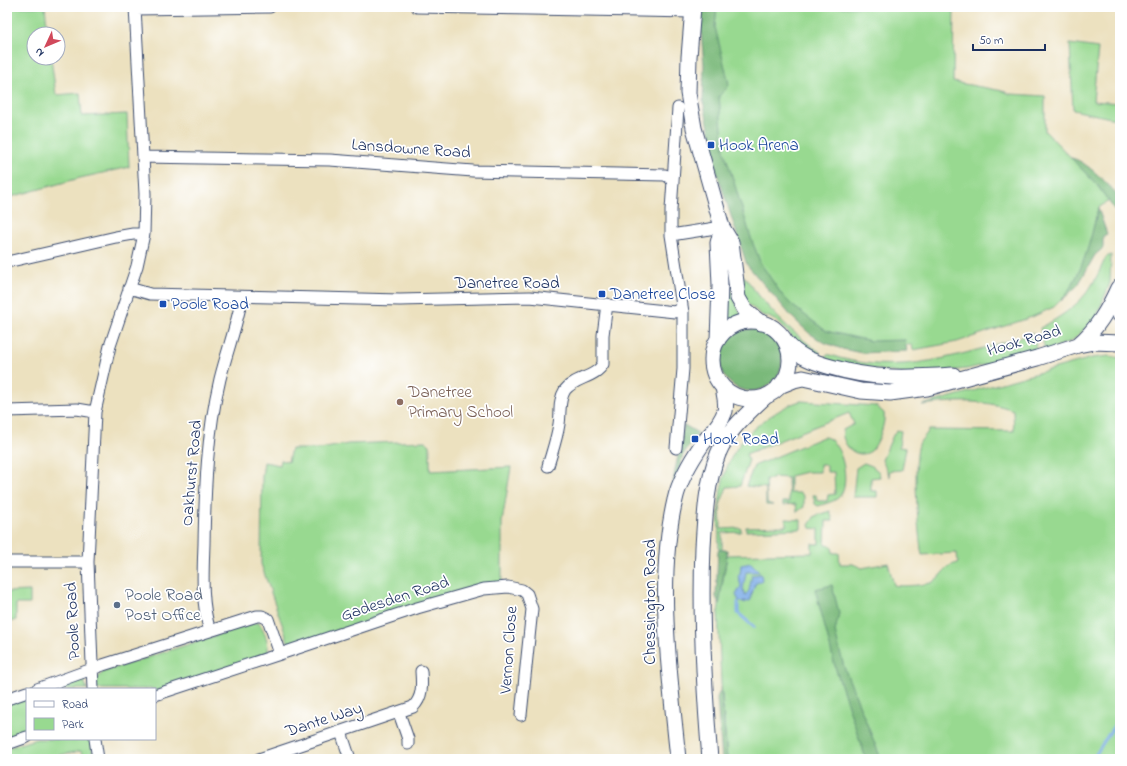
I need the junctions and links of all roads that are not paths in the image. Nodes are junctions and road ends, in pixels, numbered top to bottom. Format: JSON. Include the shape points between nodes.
{"nodes":[{"id":1,"x":270,"y":7,"type":"edge"},
{"id":2,"x":417,"y":7,"type":"edge"},
{"id":3,"x":135,"y":8,"type":"edge"},
{"id":4,"x":693,"y":10,"type":"edge"},
{"id":5,"x":678,"y":108,"type":"dead end"},
{"id":6,"x":143,"y":157,"type":"junction"},
{"id":7,"x":673,"y":183,"type":"junction"},
{"id":8,"x":722,"y":227,"type":"junction"},
{"id":9,"x":144,"y":234,"type":"junction"},
{"id":10,"x":671,"y":235,"type":"junction"},
{"id":11,"x":7,"y":262,"type":"edge"},
{"id":12,"x":1119,"y":284,"type":"edge"},
{"id":13,"x":129,"y":288,"type":"junction"},
{"id":14,"x":242,"y":296,"type":"junction"},
{"id":15,"x":606,"y":304,"type":"junction"},
{"id":16,"x":682,"y":307,"type":"junction"},
{"id":17,"x":1120,"y":315,"type":"edge"},
{"id":18,"x":761,"y":323,"type":"junction"},
{"id":19,"x":780,"y":335,"type":"junction"},
{"id":20,"x":718,"y":340,"type":"junction"},
{"id":21,"x":1120,"y":343,"type":"edge"},
{"id":22,"x":1078,"y":345,"type":"junction"},
{"id":23,"x":980,"y":372,"type":"junction"},
{"id":24,"x":780,"y":386,"type":"junction"},
{"id":25,"x":723,"y":387,"type":"junction"},
{"id":26,"x":766,"y":396,"type":"junction"},
{"id":27,"x":7,"y":411,"type":"edge"},
{"id":28,"x":95,"y":412,"type":"junction"},
{"id":29,"x":676,"y":448,"type":"dead end"},
{"id":30,"x":548,"y":466,"type":"dead end"},
{"id":31,"x":7,"y":562,"type":"edge"},
{"id":32,"x":88,"y":562,"type":"junction"},
{"id":33,"x":522,"y":590,"type":"joint"},
{"id":34,"x":210,"y":631,"type":"junction"},
{"id":35,"x":280,"y":654,"type":"junction"},
{"id":36,"x":92,"y":670,"type":"junction"},
{"id":37,"x":421,"y":671,"type":"dead end"},
{"id":38,"x":40,"y":688,"type":"edge"},
{"id":39,"x":93,"y":688,"type":"edge"},
{"id":40,"x":26,"y":692,"type":"edge"},
{"id":41,"x":156,"y":696,"type":"edge"},
{"id":42,"x":7,"y":699,"type":"edge"},
{"id":43,"x":400,"y":713,"type":"junction"},
{"id":44,"x":521,"y":715,"type":"dead end"},
{"id":45,"x":341,"y":732,"type":"junction"},
{"id":46,"x":26,"y":737,"type":"edge"},
{"id":47,"x":95,"y":740,"type":"edge"},
{"id":48,"x":7,"y":744,"type":"edge"},
{"id":49,"x":408,"y":744,"type":"dead end"},
{"id":50,"x":263,"y":758,"type":"edge"},
{"id":51,"x":98,"y":759,"type":"edge"},
{"id":52,"x":350,"y":759,"type":"edge"},
{"id":53,"x":678,"y":759,"type":"edge"},
{"id":54,"x":710,"y":759,"type":"edge"}],
"edges":[{"from":1,"to":3,"type":"street"},
{"from":2,"to":4,"type":"street"},
{"from":3,"to":6,"type":"street","name":"Poole Road"},
{"from":4,"to":8,"type":"main road","name":"Chessington Road","via":[[689,102],[699,149]]},
{"from":5,"to":7,"type":"street"},
{"from":6,"to":7,"type":"street","name":"Lansdowne Road","via":[[330,160],[473,171],[665,175]]},
{"from":6,"to":9,"type":"street","name":"Poole Road"},
{"from":7,"to":10,"type":"street"},
{"from":8,"to":10,"type":"street"},
{"from":8,"to":18,"type":"main road","name":"Chessington Road","via":[[731,242],[738,298],[745,310]]},
{"from":8,"to":20,"type":"main road","name":"Chessington Road","via":[[718,243]]},
{"from":9,"to":11,"type":"street","via":[[122,236]]},
{"from":9,"to":13,"type":"street","name":"Poole Road"},
{"from":10,"to":16,"type":"street"},
{"from":12,"to":17,"type":"main road","via":[[1116,300]]},
{"from":12,"to":22,"type":"main road","via":[[1102,320]]},
{"from":13,"to":14,"type":"street","name":"Danetree Road","via":[[150,294]]},
{"from":13,"to":28,"type":"street","name":"Poole Road","via":[[110,346]]},
{"from":14,"to":15,"type":"street","name":"Danetree Road","via":[[400,300],[530,297]]},
{"from":14,"to":34,"type":"street","name":"Oakhurst Road","via":[[221,378],[206,463],[203,581],[206,619]]},
{"from":15,"to":16,"type":"street","name":"Danetree Road","via":[[675,312]]},
{"from":15,"to":30,"type":"street","via":[[603,364],[596,372],[579,378],[565,391],[560,402],[559,423]]},
{"from":16,"to":29,"type":"street","via":[[683,369]]},
{"from":18,"to":19,"type":"main road","name":"Chessington Road","via":[[768,325]]},
{"from":18,"to":20,"type":"main road","name":"Chessington Road","via":[[736,324],[726,330]]},
{"from":19,"to":23,"type":"main road","name":"Hook Road","via":[[791,348],[806,358],[856,374],[896,378]]},
{"from":19,"to":24,"type":"main road","name":"Chessington Road","via":[[788,346],[791,361],[789,372]]},
{"from":20,"to":25,"type":"main road","name":"Chessington Road","via":[[712,355],[712,364]]},
{"from":21,"to":22,"type":"main road","name":"Hook Road","via":[[1094,342]]},
{"from":22,"to":23,"type":"main road","name":"Hook Road"},
{"from":23,"to":24,"type":"main road","name":"Hook Road","via":[[931,387],[890,393],[861,391],[807,378]]},
{"from":24,"to":26,"type":"main road","name":"Chessington Road"},
{"from":25,"to":26,"type":"main road","name":"Chessington Road","via":[[743,398]]},
{"from":25,"to":53,"type":"main road","name":"Chessington Road","via":[[725,410],[691,464],[677,492],[668,536],[666,578],[669,668]]},
{"from":26,"to":54,"type":"main road","name":"Chessington Road","via":[[734,429],[718,453],[706,498],[702,570],[705,696]]},
{"from":27,"to":28,"type":"street","via":[[77,409]]},
{"from":28,"to":32,"type":"street","name":"Poole Road"},
{"from":31,"to":32,"type":"street"},
{"from":32,"to":36,"type":"street","name":"Poole Road"},
{"from":33,"to":35,"type":"street","name":"Gadesden Road","via":[[508,587],[484,589],[417,608]]},
{"from":33,"to":44,"type":"street","name":"Vernon Close","via":[[527,594],[532,609]]},
{"from":34,"to":35,"type":"street","via":[[257,616],[265,616]]},
{"from":34,"to":36,"type":"street"},
{"from":35,"to":41,"type":"street","name":"Gadesden Road"},
{"from":36,"to":38,"type":"street"},
{"from":36,"to":39,"type":"street","name":"Poole Road"},
{"from":37,"to":43,"type":"street","name":"Dante Way","via":[[422,686],[418,702]]},
{"from":40,"to":42,"type":"street"},
{"from":43,"to":45,"type":"street","name":"Dante Way"},
{"from":43,"to":49,"type":"street"},
{"from":45,"to":50,"type":"street","name":"Dante Way"},
{"from":45,"to":52,"type":"street"},
{"from":46,"to":48,"type":"street"},
{"from":47,"to":51,"type":"street"}]}
